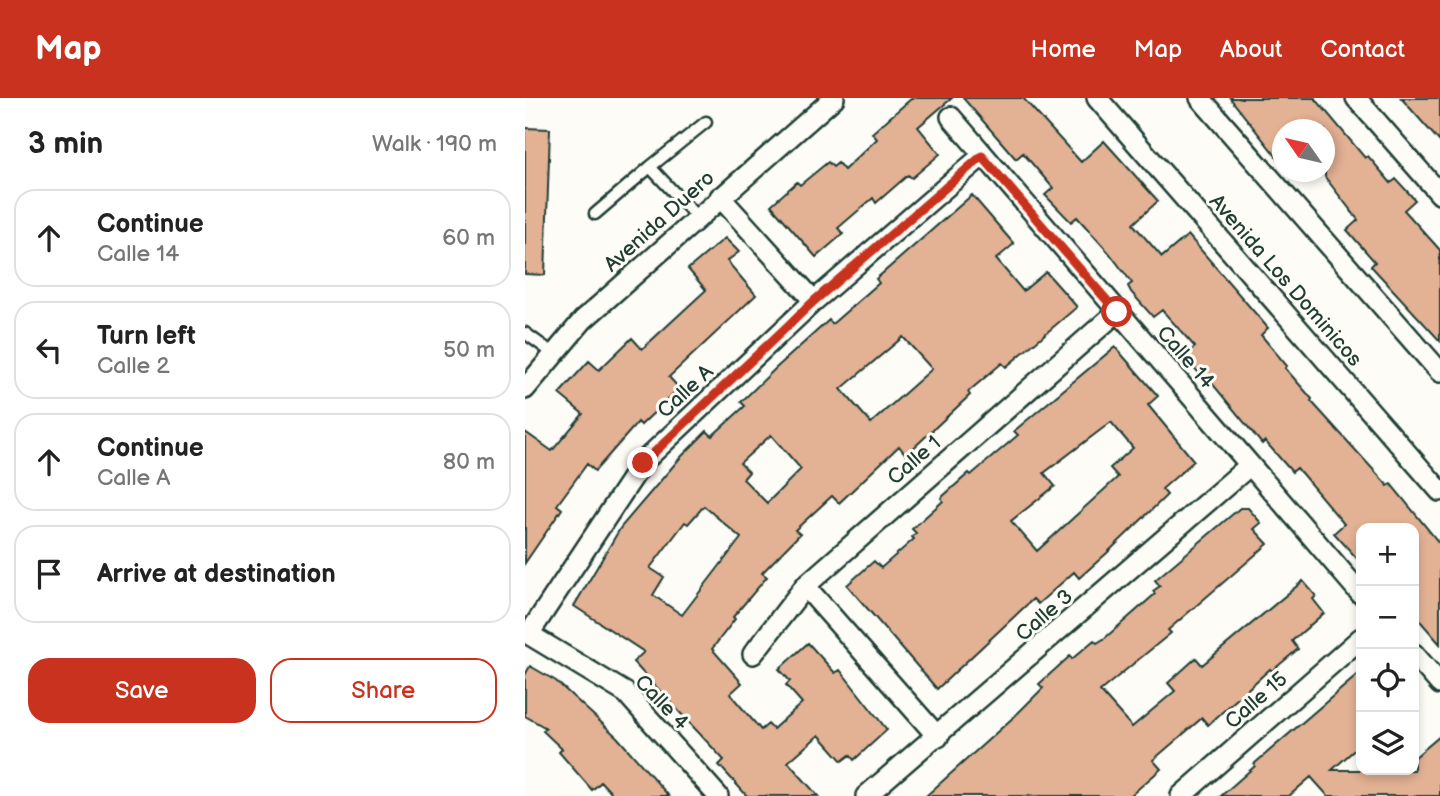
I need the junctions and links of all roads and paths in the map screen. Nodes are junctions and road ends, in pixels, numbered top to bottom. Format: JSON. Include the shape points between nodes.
{"nodes":[{"id":1,"x":834,"y":98,"type":"edge"},
{"id":2,"x":1097,"y":98,"type":"edge"},
{"id":3,"x":1200,"y":98,"type":"edge"},
{"id":4,"x":1358,"y":99,"type":"edge"},
{"id":5,"x":951,"y":117,"type":"dead end"},
{"id":6,"x":706,"y":122,"type":"dead end"},
{"id":7,"x":982,"y":156,"type":"junction"},
{"id":8,"x":650,"y":167,"type":"junction"},
{"id":9,"x":1440,"y":194,"type":"edge"},
{"id":10,"x":720,"y":197,"type":"junction"},
{"id":11,"x":595,"y":214,"type":"dead end"},
{"id":12,"x":697,"y":218,"type":"junction"},
{"id":13,"x":814,"y":301,"type":"junction"},
{"id":14,"x":1117,"y":312,"type":"junction"},
{"id":15,"x":525,"y":334,"type":"edge"},
{"id":16,"x":554,"y":354,"type":"junction"},
{"id":17,"x":1440,"y":372,"type":"edge"},
{"id":18,"x":525,"y":389,"type":"edge"},
{"id":19,"x":1249,"y":466,"type":"junction"},
{"id":20,"x":1440,"y":491,"type":"edge"},
{"id":21,"x":805,"y":586,"type":"junction"},
{"id":22,"x":1356,"y":588,"type":"edge"},
{"id":23,"x":527,"y":633,"type":"edge"},
{"id":24,"x":1356,"y":642,"type":"edge"},
{"id":25,"x":753,"y":654,"type":"dead end"},
{"id":26,"x":1419,"y":660,"type":"edge"},
{"id":27,"x":1440,"y":684,"type":"edge"},
{"id":28,"x":938,"y":737,"type":"junction"},
{"id":29,"x":718,"y":796,"type":"edge"},
{"id":30,"x":866,"y":796,"type":"edge"},
{"id":31,"x":1181,"y":796,"type":"edge"}],
"edges":[{"from":1,"to":10,"type":"street","name":"Avenida Duero"},
{"from":2,"to":20,"type":"street","name":"Avenida Los Dominicos"},
{"from":3,"to":17,"type":"street"},
{"from":4,"to":9,"type":"street"},
{"from":5,"to":7,"type":"street","name":"Calle 14"},
{"from":6,"to":8,"type":"lane"},
{"from":7,"to":13,"type":"street","name":"Calle A"},
{"from":7,"to":14,"type":"street","name":"Calle 14"},
{"from":8,"to":11,"type":"lane"},
{"from":8,"to":12,"type":"lane"},
{"from":10,"to":12,"type":"street","name":"Avenida Duero"},
{"from":10,"to":13,"type":"street"},
{"from":12,"to":16,"type":"street","name":"Avenida Duero","via":[[583,320]]},
{"from":13,"to":23,"type":"street","name":"Calle A","via":[[643,463]]},
{"from":14,"to":19,"type":"street","name":"Calle 14"},
{"from":14,"to":21,"type":"street","name":"Calle 1"},
{"from":15,"to":16,"type":"lane"},
{"from":16,"to":18,"type":"street","name":"Avenida Duero"},
{"from":19,"to":22,"type":"street","name":"Calle 14"},
{"from":19,"to":28,"type":"street","name":"Calle 3"},
{"from":21,"to":25,"type":"street","name":"Calle 1"},
{"from":21,"to":28,"type":"street"},
{"from":23,"to":29,"type":"street","name":"Calle 4","via":[[626,693]]},
{"from":24,"to":31,"type":"street","name":"Calle 15"},
{"from":26,"to":27,"type":"street"},
{"from":28,"to":30,"type":"street","name":"Calle 3"}]}
